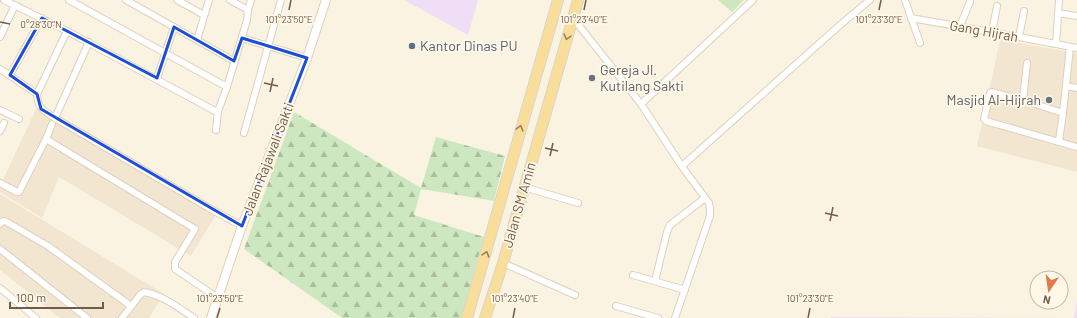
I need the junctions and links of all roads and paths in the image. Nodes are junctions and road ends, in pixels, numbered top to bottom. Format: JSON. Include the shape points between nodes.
{"nodes":[{"id":1,"x":4,"y":0,"type":"edge"},
{"id":2,"x":69,"y":0,"type":"edge"},
{"id":3,"x":126,"y":0,"type":"edge"},
{"id":4,"x":177,"y":0,"type":"edge"},
{"id":5,"x":209,"y":0,"type":"edge"},
{"id":6,"x":230,"y":0,"type":"edge"},
{"id":7,"x":251,"y":0,"type":"edge"},
{"id":8,"x":281,"y":0,"type":"edge"},
{"id":9,"x":326,"y":0,"type":"edge"},
{"id":10,"x":558,"y":0,"type":"edge"},
{"id":11,"x":578,"y":0,"type":"edge"},
{"id":12,"x":753,"y":0,"type":"edge"},
{"id":13,"x":870,"y":0,"type":"edge"},
{"id":14,"x":905,"y":0,"type":"edge"},
{"id":15,"x":1059,"y":0,"type":"edge"},
{"id":16,"x":970,"y":2,"type":"dead end"},
{"id":17,"x":16,"y":5,"type":"junction"},
{"id":18,"x":997,"y":6,"type":"dead end"},
{"id":19,"x":248,"y":10,"type":"junction"},
{"id":20,"x":1024,"y":11,"type":"dead end"},
{"id":21,"x":1058,"y":13,"type":"junction"},
{"id":22,"x":204,"y":15,"type":"junction"},
{"id":23,"x":1077,"y":16,"type":"edge"},
{"id":24,"x":42,"y":18,"type":"junction"},
{"id":25,"x":573,"y":18,"type":"junction"},
{"id":26,"x":911,"y":18,"type":"junction"},
{"id":27,"x":960,"y":26,"type":"junction"},
{"id":28,"x":174,"y":27,"type":"junction"},
{"id":29,"x":67,"y":30,"type":"junction"},
{"id":30,"x":992,"y":32,"type":"junction"},
{"id":31,"x":0,"y":37,"type":"edge"},
{"id":32,"x":1019,"y":37,"type":"junction"},
{"id":33,"x":242,"y":38,"type":"junction"},
{"id":34,"x":196,"y":40,"type":"junction"},
{"id":35,"x":89,"y":42,"type":"junction"},
{"id":36,"x":920,"y":43,"type":"dead end"},
{"id":37,"x":1056,"y":44,"type":"junction"},
{"id":38,"x":268,"y":47,"type":"junction"},
{"id":39,"x":1070,"y":48,"type":"junction"},
{"id":40,"x":1077,"y":48,"type":"edge"},
{"id":41,"x":166,"y":54,"type":"junction"},
{"id":42,"x":307,"y":58,"type":"junction"},
{"id":43,"x":234,"y":61,"type":"junction"},
{"id":44,"x":1027,"y":63,"type":"dead end"},
{"id":45,"x":0,"y":69,"type":"edge"},
{"id":46,"x":10,"y":75,"type":"junction"},
{"id":47,"x":157,"y":78,"type":"junction"},
{"id":48,"x":1066,"y":86,"type":"junction"},
{"id":49,"x":227,"y":87,"type":"junction"},
{"id":50,"x":1077,"y":88,"type":"edge"},
{"id":51,"x":38,"y":94,"type":"junction"},
{"id":52,"x":1023,"y":100,"type":"junction"},
{"id":53,"x":641,"y":104,"type":"junction"},
{"id":54,"x":0,"y":110,"type":"edge"},
{"id":55,"x":218,"y":111,"type":"junction"},
{"id":56,"x":1064,"y":113,"type":"junction"},
{"id":57,"x":19,"y":119,"type":"dead end"},
{"id":58,"x":54,"y":121,"type":"junction"},
{"id":59,"x":4,"y":123,"type":"dead end"},
{"id":60,"x":216,"y":130,"type":"dead end"},
{"id":61,"x":0,"y":131,"type":"edge"},
{"id":62,"x":244,"y":133,"type":"dead end"},
{"id":63,"x":46,"y":139,"type":"junction"},
{"id":64,"x":1059,"y":141,"type":"junction"},
{"id":65,"x":1077,"y":147,"type":"edge"},
{"id":66,"x":682,"y":166,"type":"junction"},
{"id":67,"x":0,"y":183,"type":"edge"},
{"id":68,"x":524,"y":187,"type":"junction"},
{"id":69,"x":705,"y":198,"type":"junction"},
{"id":70,"x":578,"y":203,"type":"dead end"},
{"id":71,"x":0,"y":224,"type":"edge"},
{"id":72,"x":242,"y":226,"type":"junction"},
{"id":73,"x":0,"y":249,"type":"edge"},
{"id":74,"x":503,"y":263,"type":"junction"},
{"id":75,"x":633,"y":275,"type":"dead end"},
{"id":76,"x":479,"y":276,"type":"junction"},
{"id":77,"x":496,"y":280,"type":"junction"},
{"id":78,"x":655,"y":281,"type":"junction"},
{"id":79,"x":0,"y":288,"type":"edge"},
{"id":80,"x":685,"y":290,"type":"junction"},
{"id":81,"x":575,"y":295,"type":"dead end"},
{"id":82,"x":218,"y":298,"type":"junction"},
{"id":83,"x":131,"y":306,"type":"junction"},
{"id":84,"x":616,"y":306,"type":"dead end"},
{"id":85,"x":36,"y":318,"type":"edge"},
{"id":86,"x":87,"y":318,"type":"edge"},
{"id":87,"x":122,"y":318,"type":"edge"},
{"id":88,"x":194,"y":318,"type":"edge"},
{"id":89,"x":211,"y":318,"type":"edge"},
{"id":90,"x":467,"y":318,"type":"edge"},
{"id":91,"x":485,"y":318,"type":"edge"},
{"id":92,"x":658,"y":318,"type":"edge"},
{"id":93,"x":675,"y":318,"type":"edge"}],
"edges":[{"from":1,"to":17,"type":"street"},
{"from":2,"to":41,"type":"street"},
{"from":3,"to":28,"type":"street"},
{"from":4,"to":22,"type":"street"},
{"from":5,"to":22,"type":"street"},
{"from":6,"to":19,"type":"street"},
{"from":7,"to":19,"type":"street"},
{"from":8,"to":38,"type":"street"},
{"from":9,"to":42,"type":"street","name":"Jalan Rajawali Sakti"},
{"from":76,"to":10,"type":"main road","name":"Jalan SM Amin","one_way":true},
{"from":11,"to":25,"type":"main road","name":"Jalan SM Amin"},
{"from":12,"to":53,"type":"street"},
{"from":13,"to":66,"type":"street"},
{"from":14,"to":26,"type":"street"},
{"from":15,"to":21,"type":"street"},
{"from":16,"to":27,"type":"street"},
{"from":17,"to":24,"type":"street"},
{"from":17,"to":31,"type":"street"},
{"from":18,"to":30,"type":"street"},
{"from":19,"to":33,"type":"street"},
{"from":20,"to":32,"type":"street"},
{"from":21,"to":23,"type":"street"},
{"from":21,"to":37,"type":"street"},
{"from":22,"to":34,"type":"street"},
{"from":24,"to":29,"type":"street"},
{"from":24,"to":46,"type":"street"},
{"from":25,"to":53,"type":"street"},
{"from":25,"to":68,"type":"main road","name":"Jalan SM Amin","one_way":true},
{"from":26,"to":27,"type":"street","name":"Gang Hijrah"},
{"from":26,"to":36,"type":"street"},
{"from":27,"to":30,"type":"street","name":"Gang Hijrah"},
{"from":28,"to":34,"type":"street"},
{"from":28,"to":41,"type":"street"},
{"from":29,"to":35,"type":"street"},
{"from":29,"to":51,"type":"street"},
{"from":30,"to":32,"type":"street","name":"Gang Hijrah"},
{"from":32,"to":37,"type":"street","name":"Gang Hijrah"},
{"from":33,"to":38,"type":"street"},
{"from":33,"to":43,"type":"street"},
{"from":34,"to":43,"type":"street"},
{"from":35,"to":47,"type":"street"},
{"from":35,"to":58,"type":"street"},
{"from":37,"to":39,"type":"street","name":"Gang Hijrah"},
{"from":38,"to":42,"type":"street"},
{"from":38,"to":62,"type":"street"},
{"from":39,"to":40,"type":"street","name":"Gang Hijrah"},
{"from":39,"to":48,"type":"street"},
{"from":41,"to":47,"type":"street"},
{"from":41,"to":49,"type":"street"},
{"from":42,"to":72,"type":"street","name":"Jalan Rajawali Sakti"},
{"from":43,"to":49,"type":"street"},
{"from":44,"to":52,"type":"street"},
{"from":45,"to":46,"type":"street"},
{"from":46,"to":51,"type":"street"},
{"from":47,"to":55,"type":"street"},
{"from":48,"to":50,"type":"street"},
{"from":48,"to":56,"type":"street"},
{"from":49,"to":55,"type":"street"},
{"from":51,"to":58,"type":"street","via":[[41,109]]},
{"from":52,"to":56,"type":"street"},
{"from":52,"to":64,"type":"street","via":[[990,92],[984,119]]},
{"from":53,"to":66,"type":"street"},
{"from":54,"to":57,"type":"street"},
{"from":55,"to":60,"type":"street"},
{"from":56,"to":64,"type":"street"},
{"from":58,"to":63,"type":"street"},
{"from":58,"to":72,"type":"street"},
{"from":59,"to":61,"type":"street"},
{"from":63,"to":67,"type":"street","via":[[19,192]]},
{"from":63,"to":82,"type":"street","via":[[195,229],[175,262],[175,269]]},
{"from":64,"to":65,"type":"street"},
{"from":66,"to":69,"type":"street"},
{"from":68,"to":70,"type":"street"},
{"from":68,"to":74,"type":"main road","name":"Jalan SM Amin"},
{"from":69,"to":78,"type":"street","via":[[670,225]]},
{"from":69,"to":80,"type":"street","via":[[709,203],[710,216]]},
{"from":71,"to":83,"type":"street","via":[[5,221],[48,246]]},
{"from":72,"to":82,"type":"street","name":"Jalan Rajawali Sakti"},
{"from":73,"to":86,"type":"street"},
{"from":74,"to":77,"type":"main road","name":"Jalan SM Amin"},
{"from":74,"to":81,"type":"street"},
{"from":75,"to":78,"type":"street"},
{"from":76,"to":77,"type":"main road"},
{"from":76,"to":90,"type":"main road","name":"Jalan SM Amin"},
{"from":77,"to":91,"type":"main road","name":"Jalan SM Amin"},
{"from":78,"to":80,"type":"street"},
{"from":79,"to":85,"type":"street"},
{"from":80,"to":93,"type":"street"},
{"from":82,"to":89,"type":"street","name":"Jalan Rajawali Sakti"},
{"from":83,"to":87,"type":"street"},
{"from":83,"to":88,"type":"street","via":[[144,292],[152,293]]},
{"from":84,"to":92,"type":"street"}]}
